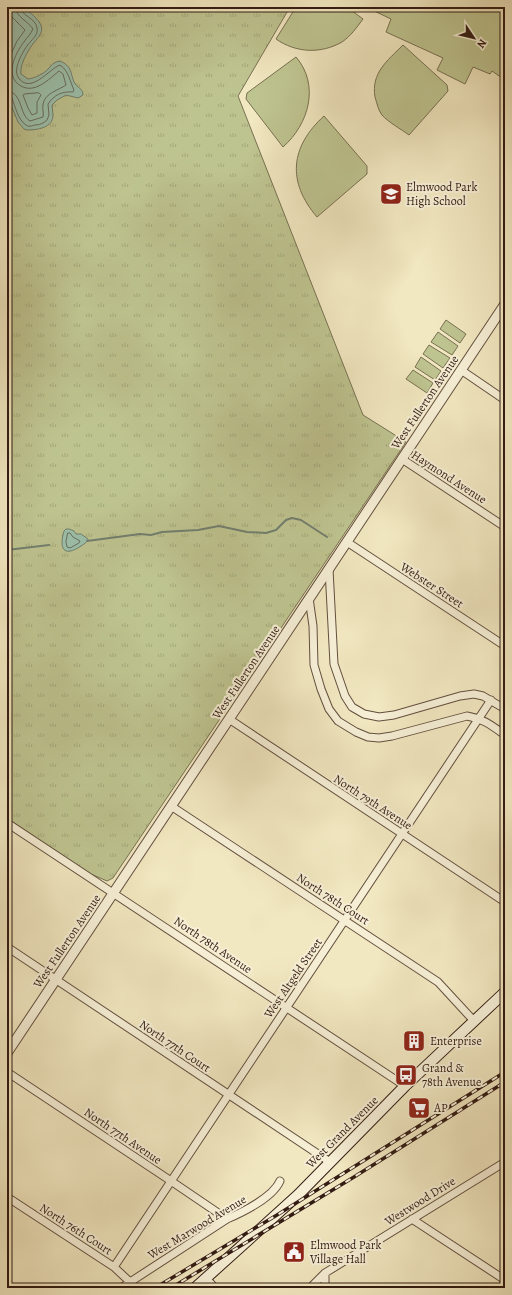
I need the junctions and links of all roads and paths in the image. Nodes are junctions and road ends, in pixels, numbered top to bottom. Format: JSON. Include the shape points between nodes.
{"nodes":[{"id":1,"x":505,"y":304,"type":"edge"},
{"id":2,"x":461,"y":370,"type":"junction"},
{"id":3,"x":505,"y":400,"type":"edge"},
{"id":4,"x":402,"y":459,"type":"junction"},
{"id":5,"x":505,"y":527,"type":"edge"},
{"id":6,"x":347,"y":542,"type":"junction"},
{"id":7,"x":329,"y":569,"type":"junction"},
{"id":8,"x":309,"y":598,"type":"junction"},
{"id":9,"x":505,"y":646,"type":"edge"},
{"id":10,"x":491,"y":700,"type":"junction"},
{"id":11,"x":505,"y":709,"type":"edge"},
{"id":12,"x":479,"y":718,"type":"junction"},
{"id":13,"x":229,"y":719,"type":"junction"},
{"id":14,"x":505,"y":735,"type":"edge"},
{"id":15,"x":171,"y":806,"type":"junction"},
{"id":16,"x":7,"y":823,"type":"edge"},
{"id":17,"x":402,"y":834,"type":"junction"},
{"id":18,"x":113,"y":893,"type":"junction"},
{"id":19,"x":505,"y":902,"type":"edge"},
{"id":20,"x":345,"y":920,"type":"junction"},
{"id":21,"x":7,"y":948,"type":"edge"},
{"id":22,"x":56,"y":980,"type":"junction"},
{"id":23,"x":505,"y":992,"type":"edge"},
{"id":24,"x":286,"y":1008,"type":"junction"},
{"id":25,"x":474,"y":1021,"type":"junction"},
{"id":26,"x":7,"y":1053,"type":"edge"},
{"id":27,"x":7,"y":1072,"type":"edge"},
{"id":28,"x":405,"y":1086,"type":"junction"},
{"id":29,"x":228,"y":1095,"type":"junction"},
{"id":30,"x":330,"y":1162,"type":"junction"},
{"id":31,"x":505,"y":1162,"type":"edge"},
{"id":32,"x":171,"y":1181,"type":"junction"},
{"id":33,"x":280,"y":1181,"type":"dead end"},
{"id":34,"x":7,"y":1197,"type":"edge"},
{"id":35,"x":227,"y":1219,"type":"junction"},
{"id":36,"x":412,"y":1219,"type":"junction"},
{"id":37,"x":114,"y":1267,"type":"junction"},
{"id":38,"x":325,"y":1272,"type":"junction"},
{"id":39,"x":206,"y":1278,"type":"junction"},
{"id":40,"x":505,"y":1280,"type":"edge"},
{"id":41,"x":130,"y":1282,"type":"junction"},
{"id":42,"x":121,"y":1288,"type":"edge"},
{"id":43,"x":195,"y":1288,"type":"edge"},
{"id":44,"x":215,"y":1288,"type":"edge"},
{"id":45,"x":310,"y":1288,"type":"edge"},
{"id":46,"x":325,"y":1288,"type":"edge"}],
"edges":[{"from":1,"to":2,"type":"street","name":"West Fullerton Avenue"},
{"from":2,"to":3,"type":"street"},
{"from":2,"to":4,"type":"street","name":"West Fullerton Avenue"},
{"from":4,"to":5,"type":"street","name":"Haymond Avenue"},
{"from":4,"to":6,"type":"street","name":"West Fullerton Avenue"},
{"from":6,"to":7,"type":"street","name":"West Fullerton Avenue"},
{"from":6,"to":9,"type":"street","name":"Webster Street"},
{"from":7,"to":8,"type":"street","name":"West Fullerton Avenue"},
{"from":7,"to":10,"type":"street","via":[[334,664],[345,696],[352,707],[364,714],[379,717],[460,696],[474,694]]},
{"from":8,"to":12,"type":"street","via":[[317,679],[338,721],[368,737],[379,738],[467,716]]},
{"from":8,"to":13,"type":"street","name":"West Fullerton Avenue"},
{"from":10,"to":11,"type":"street"},
{"from":10,"to":12,"type":"street","name":"West Altgeld Street"},
{"from":12,"to":14,"type":"street"},
{"from":12,"to":17,"type":"street","name":"West Altgeld Street"},
{"from":13,"to":15,"type":"street","name":"West Fullerton Avenue"},
{"from":13,"to":17,"type":"street","name":"North 79th Avenue"},
{"from":15,"to":18,"type":"street","name":"West Fullerton Avenue"},
{"from":15,"to":20,"type":"street","name":"North 78th Court"},
{"from":16,"to":18,"type":"street","name":"North 78th Avenue"},
{"from":17,"to":19,"type":"street","name":"North 79th Avenue"},
{"from":17,"to":20,"type":"street","name":"West Altgeld Street"},
{"from":18,"to":22,"type":"street","name":"West Fullerton Avenue"},
{"from":18,"to":24,"type":"street","name":"North 78th Avenue"},
{"from":20,"to":24,"type":"street","name":"West Altgeld Street"},
{"from":20,"to":25,"type":"street","name":"North 78th Court","via":[[438,982]]},
{"from":21,"to":22,"type":"street","name":"North 77th Court"},
{"from":22,"to":26,"type":"street","name":"West Fullerton Avenue"},
{"from":22,"to":29,"type":"street","name":"North 77th Court"},
{"from":23,"to":25,"type":"main road","name":"West Grand Avenue"},
{"from":24,"to":28,"type":"street","name":"North 78th Avenue"},
{"from":24,"to":29,"type":"street","name":"West Altgeld Street"},
{"from":25,"to":28,"type":"main road","name":"West Grand Avenue"},
{"from":27,"to":32,"type":"street","name":"North 77th Avenue"},
{"from":28,"to":30,"type":"main road","name":"West Grand Avenue"},
{"from":29,"to":30,"type":"street","name":"North 77th Court"},
{"from":29,"to":32,"type":"street","name":"West Altgeld Street"},
{"from":30,"to":39,"type":"main road","name":"West Grand Avenue","via":[[277,1215]]},
{"from":31,"to":36,"type":"street","name":"Westwood Drive"},
{"from":32,"to":35,"type":"street","name":"North 77th Avenue"},
{"from":32,"to":37,"type":"street","name":"West Altgeld Street"},
{"from":33,"to":35,"type":"street","name":"West Marwood Avenue","via":[[272,1192],[255,1205]]},
{"from":34,"to":37,"type":"street","name":"North 76th Court"},
{"from":35,"to":41,"type":"street","name":"West Marwood Avenue"},
{"from":36,"to":38,"type":"street","name":"Westwood Drive"},
{"from":36,"to":40,"type":"street"},
{"from":37,"to":41,"type":"street","name":"North 76th Court"},
{"from":38,"to":45,"type":"street","name":"Westwood Drive"},
{"from":38,"to":46,"type":"street"},
{"from":39,"to":43,"type":"main road","name":"West Grand Avenue"},
{"from":39,"to":44,"type":"street"},
{"from":41,"to":42,"type":"street","name":"West Marwood Avenue"}]}
